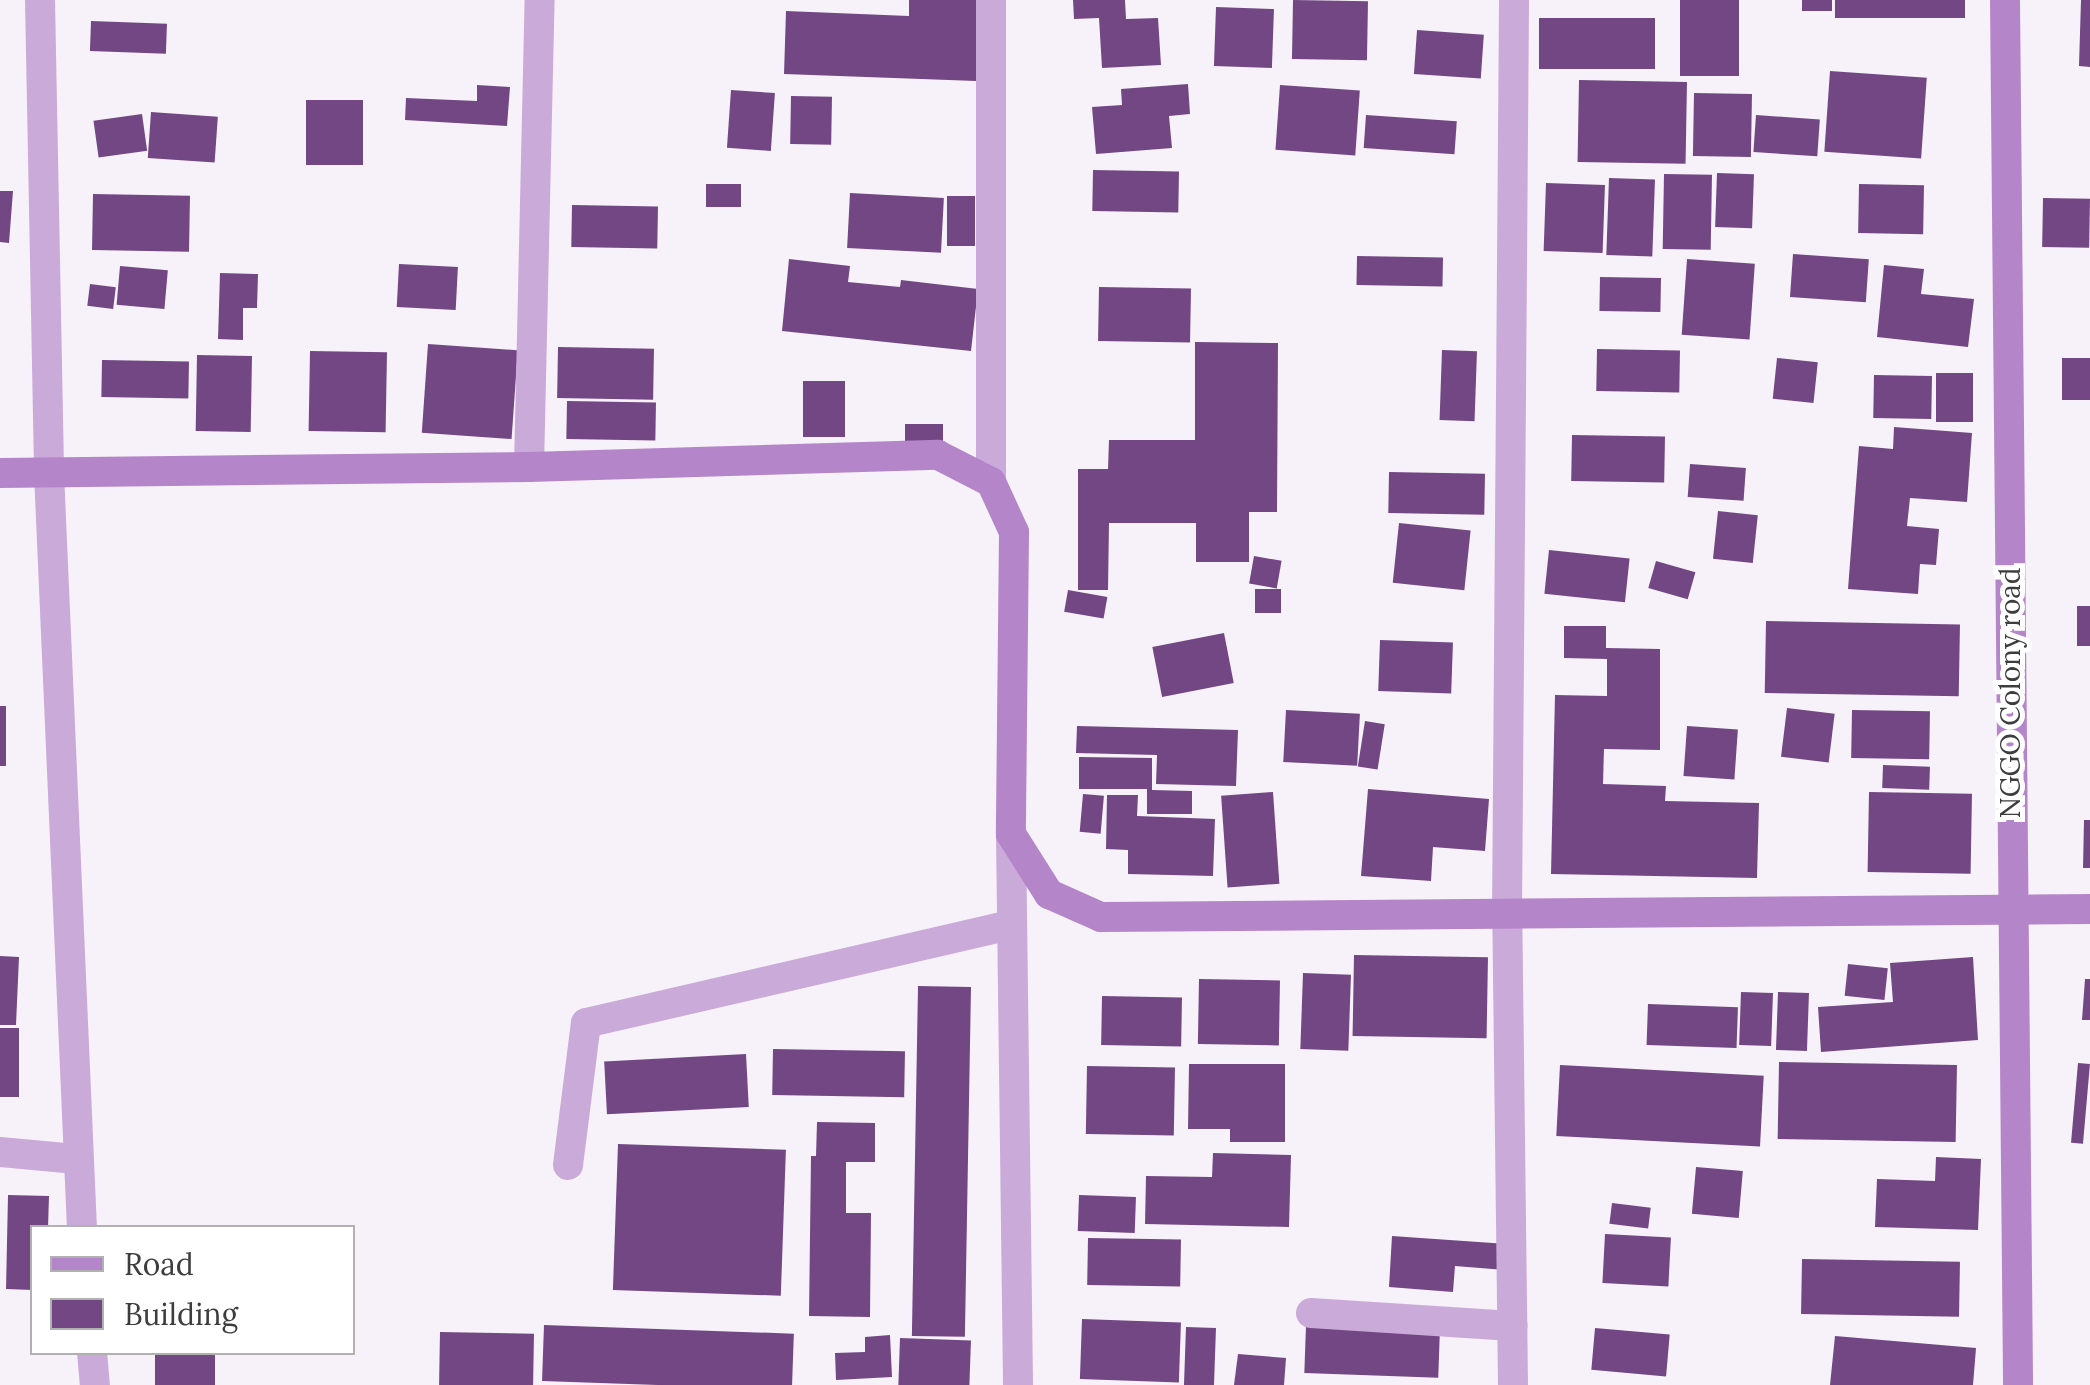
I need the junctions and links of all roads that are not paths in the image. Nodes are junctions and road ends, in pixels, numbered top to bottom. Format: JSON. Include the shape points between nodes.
{"nodes":[{"id":1,"x":40,"y":0,"type":"edge"},
{"id":2,"x":540,"y":0,"type":"edge"},
{"id":3,"x":991,"y":0,"type":"edge"},
{"id":4,"x":1514,"y":0,"type":"edge"},
{"id":5,"x":2005,"y":0,"type":"edge"},
{"id":6,"x":530,"y":468,"type":"junction"},
{"id":7,"x":0,"y":474,"type":"edge"},
{"id":8,"x":48,"y":474,"type":"junction"},
{"id":9,"x":991,"y":482,"type":"junction"},
{"id":10,"x":1011,"y":834,"type":"junction"},
{"id":11,"x":2011,"y":908,"type":"junction"},
{"id":12,"x":2090,"y":909,"type":"edge"},
{"id":13,"x":1507,"y":914,"type":"junction"},
{"id":14,"x":1012,"y":925,"type":"junction"},
{"id":15,"x":0,"y":1152,"type":"edge"},
{"id":16,"x":76,"y":1158,"type":"junction"},
{"id":17,"x":568,"y":1165,"type":"dead end"},
{"id":18,"x":82,"y":1225,"type":"edge"},
{"id":19,"x":1311,"y":1313,"type":"dead end"},
{"id":20,"x":1512,"y":1326,"type":"junction"},
{"id":21,"x":92,"y":1355,"type":"edge"},
{"id":22,"x":95,"y":1385,"type":"edge"},
{"id":23,"x":1018,"y":1385,"type":"edge"},
{"id":24,"x":1513,"y":1385,"type":"edge"},
{"id":25,"x":2018,"y":1385,"type":"edge"}],
"edges":[{"from":1,"to":8,"type":"street"},
{"from":2,"to":6,"type":"street"},
{"from":3,"to":9,"type":"street"},
{"from":4,"to":13,"type":"street"},
{"from":5,"to":11,"type":"street","name":"NGGO Colony road"},
{"from":6,"to":8,"type":"street"},
{"from":6,"to":9,"type":"street","via":[[938,454]]},
{"from":7,"to":8,"type":"street"},
{"from":8,"to":16,"type":"street"},
{"from":9,"to":10,"type":"street","via":[[1014,532]]},
{"from":10,"to":13,"type":"street","via":[[1050,894],[1101,918]]},
{"from":10,"to":14,"type":"street"},
{"from":11,"to":12,"type":"street"},
{"from":11,"to":13,"type":"street"},
{"from":11,"to":25,"type":"street","name":"NGGO Colony road"},
{"from":13,"to":20,"type":"street"},
{"from":14,"to":17,"type":"street","via":[[586,1023]]},
{"from":14,"to":23,"type":"street"},
{"from":15,"to":16,"type":"street"},
{"from":16,"to":18,"type":"street"},
{"from":19,"to":20,"type":"street"},
{"from":20,"to":24,"type":"street"},
{"from":21,"to":22,"type":"street"}]}
